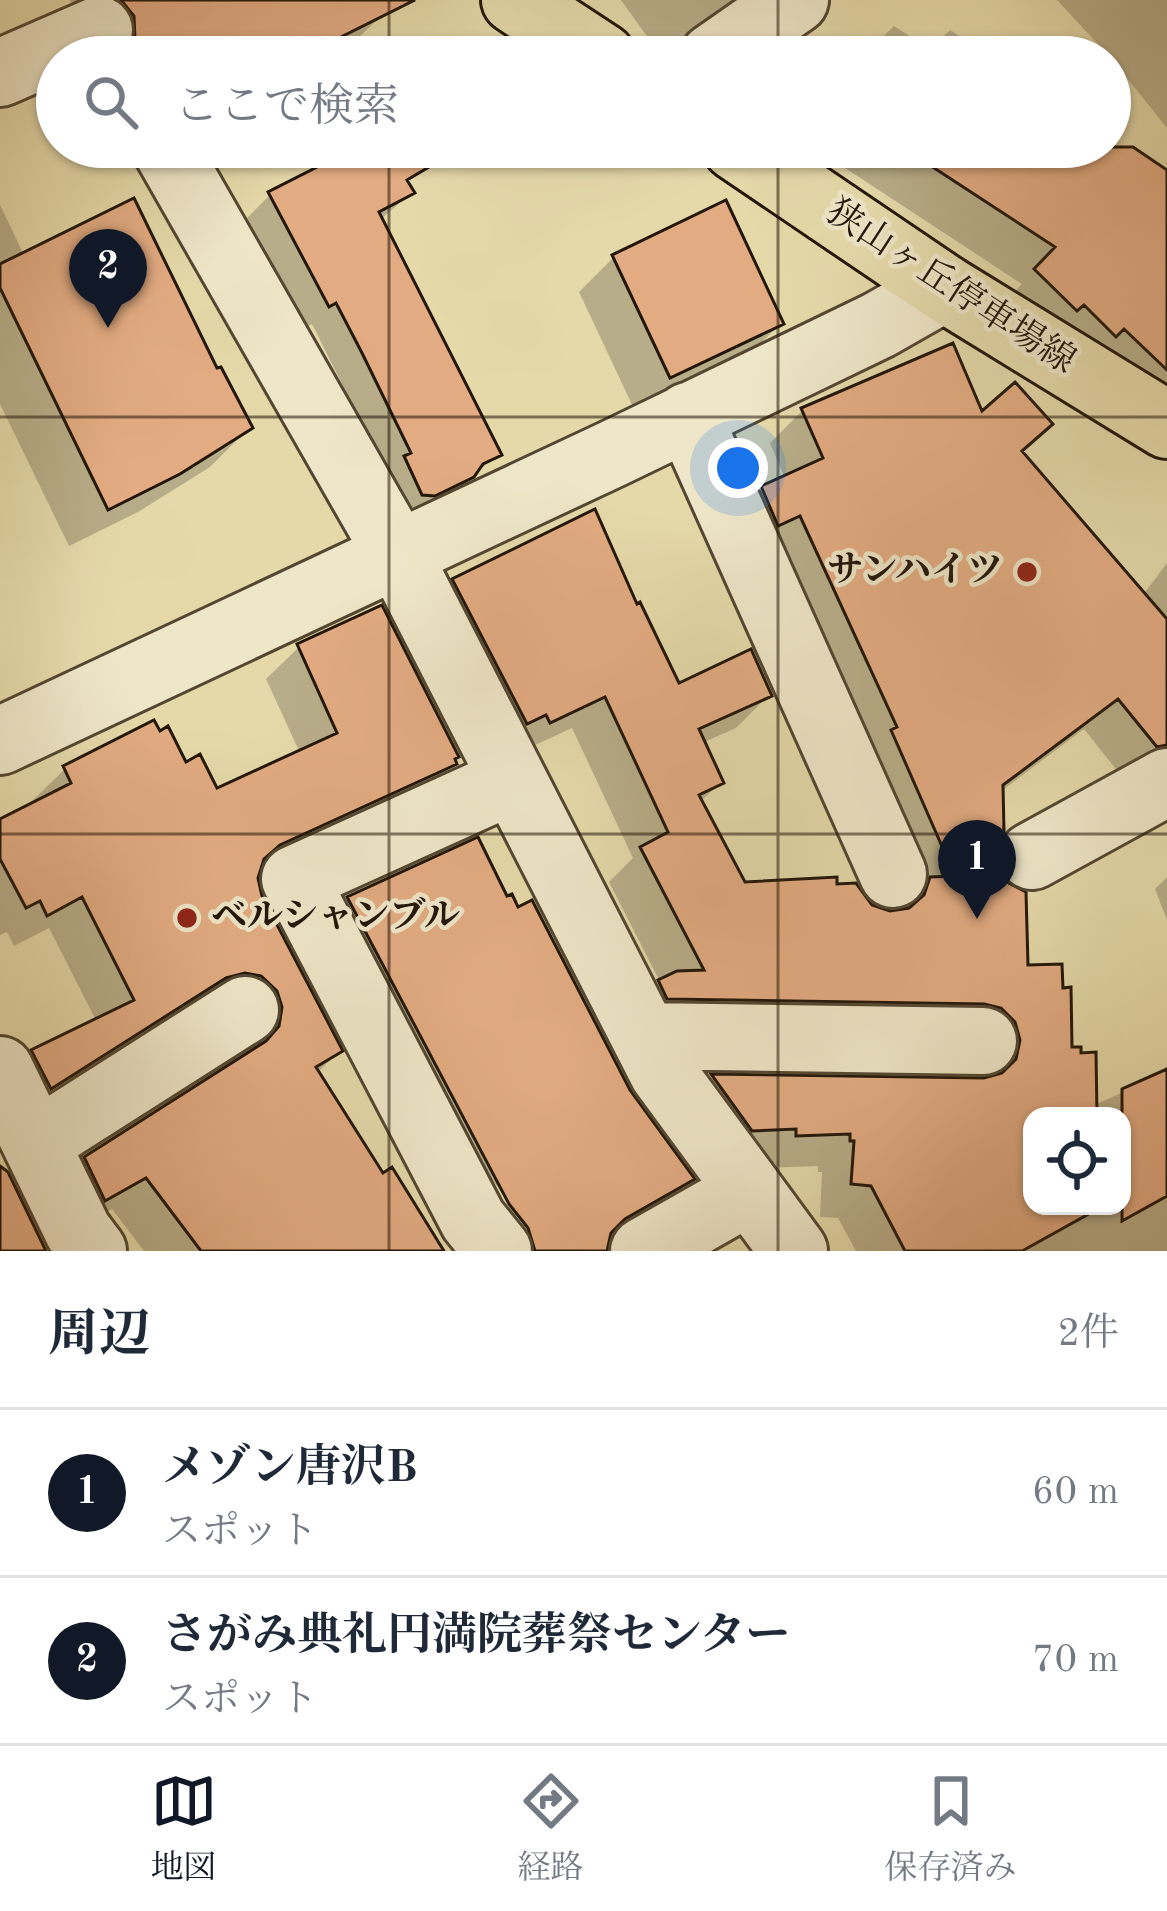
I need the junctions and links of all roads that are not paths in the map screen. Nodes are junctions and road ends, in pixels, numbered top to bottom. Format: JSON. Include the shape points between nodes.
{"nodes":[{"id":1,"x":515,"y":0,"type":"edge"},
{"id":2,"x":795,"y":0,"type":"edge"},
{"id":3,"x":570,"y":36,"type":"edge"},
{"id":4,"x":743,"y":36,"type":"edge"},
{"id":5,"x":36,"y":57,"type":"edge"},
{"id":6,"x":0,"y":73,"type":"edge"},
{"id":7,"x":177,"y":168,"type":"edge"},
{"id":8,"x":767,"y":168,"type":"edge"},
{"id":9,"x":944,"y":288,"type":"junction"},
{"id":10,"x":688,"y":416,"type":"junction"},
{"id":11,"x":1167,"y":425,"type":"edge"},
{"id":12,"x":398,"y":553,"type":"junction"},
{"id":13,"x":0,"y":741,"type":"edge"},
{"id":14,"x":512,"y":781,"type":"junction"},
{"id":15,"x":1167,"y":782,"type":"edge"},
{"id":16,"x":1032,"y":856,"type":"dead end"},
{"id":17,"x":893,"y":874,"type":"dead end"},
{"id":18,"x":244,"y":1010,"type":"dead end"},
{"id":19,"x":645,"y":1036,"type":"junction"},
{"id":20,"x":983,"y":1040,"type":"dead end"},
{"id":21,"x":15,"y":1118,"type":"edge"},
{"id":22,"x":748,"y":1192,"type":"junction"},
{"id":23,"x":93,"y":1251,"type":"edge"},
{"id":24,"x":498,"y":1251,"type":"edge"},
{"id":25,"x":644,"y":1251,"type":"edge"},
{"id":26,"x":794,"y":1251,"type":"edge"}],
"edges":[{"from":1,"to":3,"type":"main road"},
{"from":2,"to":4,"type":"street"},
{"from":5,"to":6,"type":"street"},
{"from":7,"to":12,"type":"street"},
{"from":8,"to":9,"type":"main road","name":"狭山ヶ丘停車場線"},
{"from":9,"to":10,"type":"street"},
{"from":9,"to":11,"type":"main road","name":"狭山ヶ丘停車場線"},
{"from":10,"to":12,"type":"street"},
{"from":10,"to":17,"type":"street"},
{"from":12,"to":13,"type":"street"},
{"from":12,"to":14,"type":"street"},
{"from":14,"to":19,"type":"street"},
{"from":14,"to":24,"type":"street","via":[[295,879],[473,1220]]},
{"from":15,"to":16,"type":"street"},
{"from":18,"to":21,"type":"street"},
{"from":19,"to":20,"type":"street"},
{"from":19,"to":22,"type":"street"},
{"from":21,"to":23,"type":"street"},
{"from":22,"to":25,"type":"street"},
{"from":22,"to":26,"type":"street"}]}
